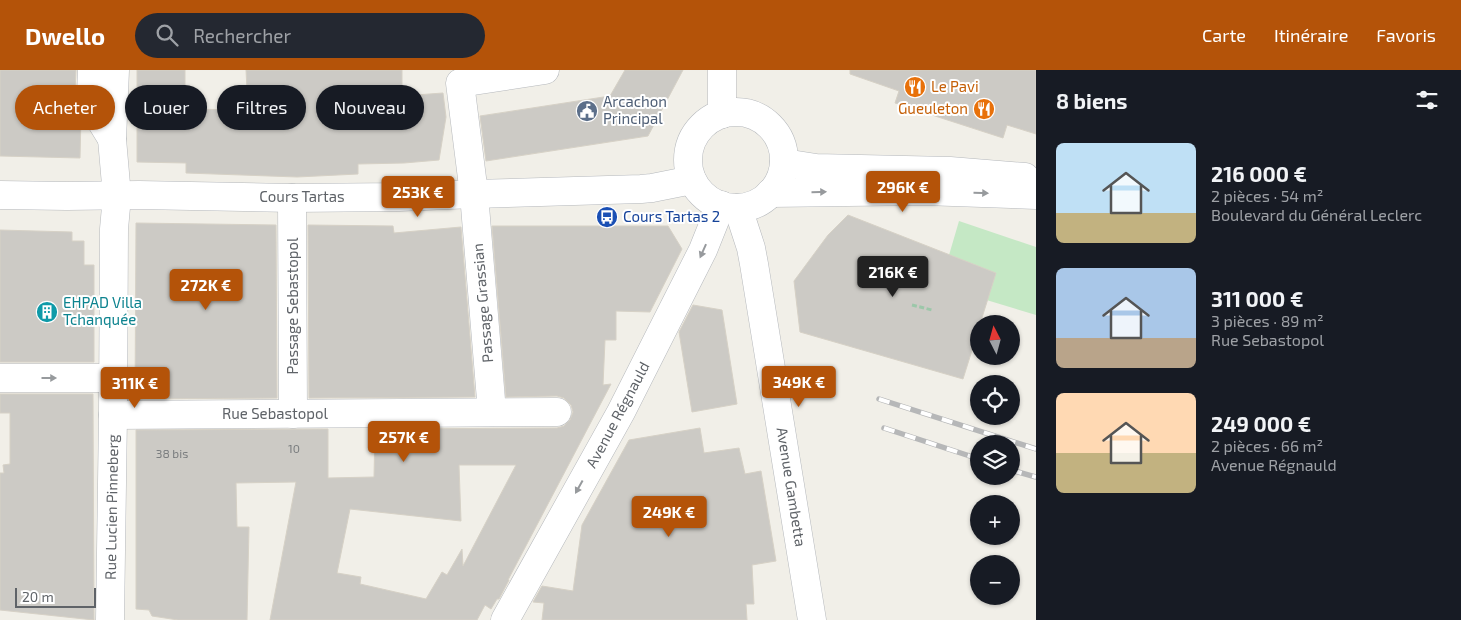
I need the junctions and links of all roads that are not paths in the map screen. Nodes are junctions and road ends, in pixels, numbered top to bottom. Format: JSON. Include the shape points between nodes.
{"nodes":[{"id":1,"x":92,"y":70,"type":"edge"},
{"id":2,"x":115,"y":70,"type":"edge"},
{"id":3,"x":544,"y":70,"type":"edge"},
{"id":4,"x":722,"y":70,"type":"edge"},
{"id":5,"x":722,"y":114,"type":"junction"},
{"id":6,"x":112,"y":139,"type":"junction"},
{"id":7,"x":784,"y":163,"type":"junction"},
{"id":8,"x":1036,"y":178,"type":"edge"},
{"id":9,"x":692,"y":180,"type":"junction"},
{"id":10,"x":770,"y":193,"type":"junction"},
{"id":11,"x":474,"y":194,"type":"junction"},
{"id":12,"x":0,"y":195,"type":"edge"},
{"id":13,"x":1036,"y":195,"type":"edge"},
{"id":14,"x":116,"y":196,"type":"junction"},
{"id":15,"x":292,"y":198,"type":"junction"},
{"id":16,"x":730,"y":206,"type":"junction"},
{"id":17,"x":0,"y":378,"type":"edge"},
{"id":18,"x":113,"y":378,"type":"junction"},
{"id":19,"x":492,"y":412,"type":"junction"},
{"id":20,"x":557,"y":412,"type":"dead end"},
{"id":21,"x":293,"y":414,"type":"junction"},
{"id":22,"x":113,"y":415,"type":"junction"},
{"id":23,"x":110,"y":620,"type":"edge"},
{"id":24,"x":505,"y":620,"type":"edge"},
{"id":25,"x":812,"y":620,"type":"edge"}],
"edges":[{"from":1,"to":6,"type":"street","name":"Rue Lucien Pinneberg","via":[[91,93],[96,113]]},
{"from":2,"to":6,"type":"street"},
{"from":3,"to":11,"type":"street","name":"Passage Grassian","via":[[460,83]]},
{"from":4,"to":5,"type":"street"},
{"from":5,"to":7,"type":"street","via":[[738,112],[766,122],[776,134]]},
{"from":5,"to":9,"type":"street","via":[[708,121],[696,133],[689,148]]},
{"from":6,"to":14,"type":"street","name":"Rue Lucien Pinneberg"},
{"from":7,"to":8,"type":"street","via":[[816,168],[950,171]]},
{"from":7,"to":10,"type":"street","via":[[782,174]]},
{"from":9,"to":11,"type":"street","name":"Cours Tartas","via":[[640,189]]},
{"from":9,"to":16,"type":"street","via":[[709,200]]},
{"from":10,"to":13,"type":"street","one_way":true,"via":[[924,191]]},
{"from":10,"to":16,"type":"street","via":[[750,205]]},
{"from":11,"to":15,"type":"street","name":"Cours Tartas"},
{"from":11,"to":19,"type":"street","name":"Passage Grassian"},
{"from":12,"to":14,"type":"street","name":"Cours Tartas"},
{"from":14,"to":15,"type":"street","name":"Cours Tartas"},
{"from":14,"to":18,"type":"street","name":"Rue Lucien Pinneberg"},
{"from":15,"to":21,"type":"street","name":"Passage Sebastopol"},
{"from":16,"to":24,"type":"street","name":"Avenue Régnauld","one_way":true,"via":[[621,412]]},
{"from":16,"to":25,"type":"street","name":"Avenue Gambetta","via":[[751,248]]},
{"from":17,"to":18,"type":"street","one_way":true},
{"from":18,"to":22,"type":"street","name":"Rue Lucien Pinneberg"},
{"from":19,"to":20,"type":"street","name":"Rue Sebastopol"},
{"from":19,"to":21,"type":"street","name":"Rue Sebastopol"},
{"from":21,"to":22,"type":"street","name":"Rue Sebastopol"},
{"from":22,"to":23,"type":"street","name":"Rue Lucien Pinneberg"}]}
